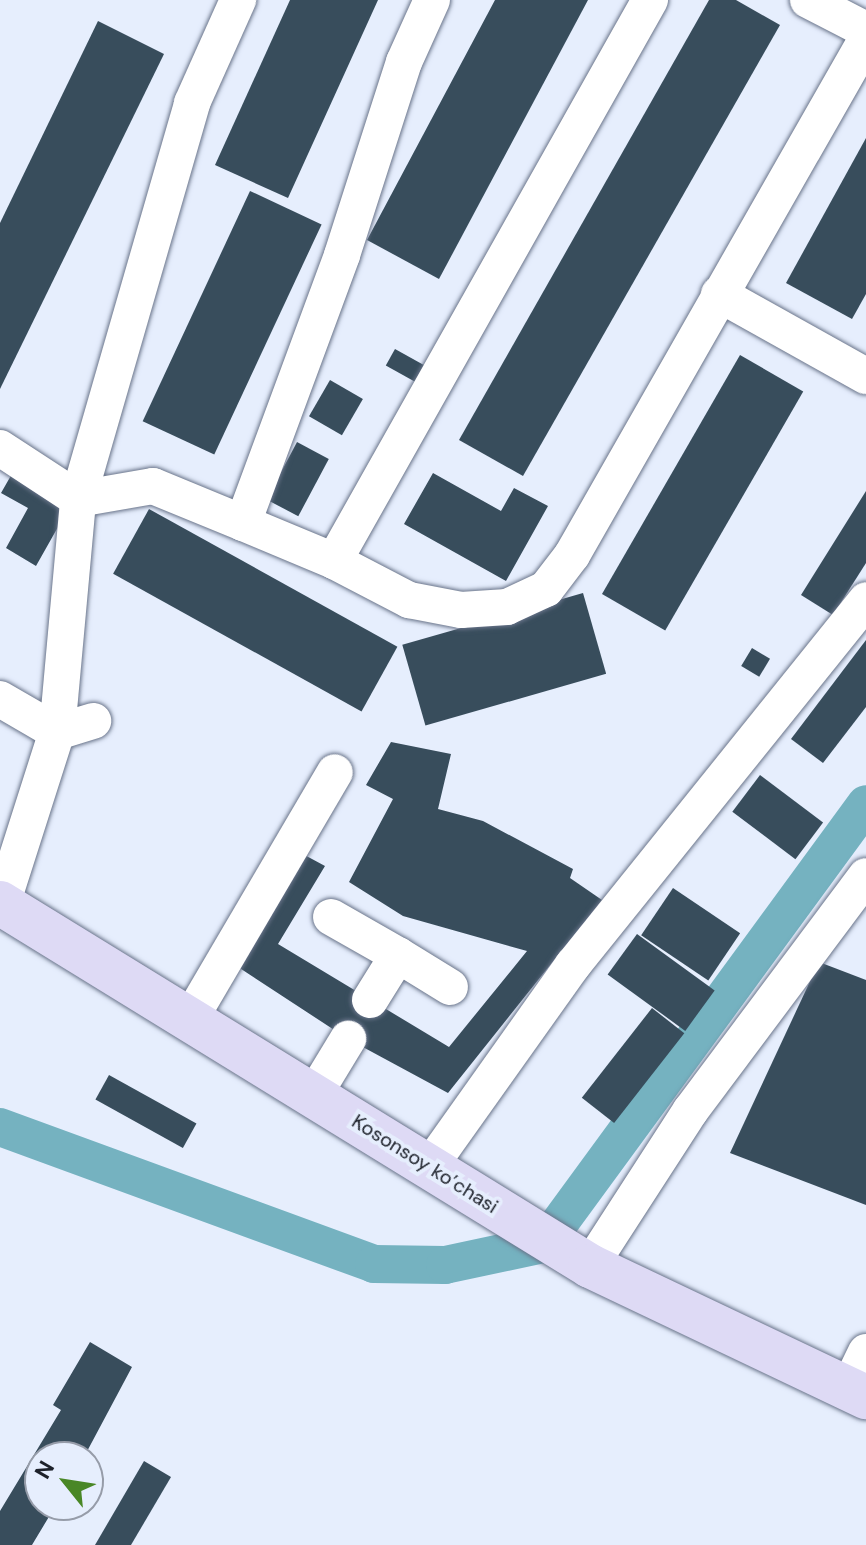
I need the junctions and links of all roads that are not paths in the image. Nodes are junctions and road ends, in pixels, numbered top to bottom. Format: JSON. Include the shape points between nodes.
{"nodes":[{"id":1,"x":238,"y":0,"type":"edge"},
{"id":2,"x":432,"y":0,"type":"edge"},
{"id":3,"x":650,"y":0,"type":"edge"},
{"id":4,"x":808,"y":0,"type":"edge"},
{"id":5,"x":866,"y":30,"type":"edge"},
{"id":6,"x":866,"y":40,"type":"edge"},
{"id":7,"x":719,"y":294,"type":"junction"},
{"id":8,"x":866,"y":376,"type":"edge"},
{"id":9,"x":0,"y":448,"type":"edge"},
{"id":10,"x":78,"y":499,"type":"junction"},
{"id":11,"x":243,"y":523,"type":"junction"},
{"id":12,"x":334,"y":561,"type":"junction"},
{"id":13,"x":866,"y":600,"type":"edge"},
{"id":14,"x":0,"y":699,"type":"edge"},
{"id":15,"x":93,"y":721,"type":"dead end"},
{"id":16,"x":57,"y":732,"type":"junction"},
{"id":17,"x":335,"y":772,"type":"dead end"},
{"id":18,"x":866,"y":876,"type":"edge"},
{"id":19,"x":1,"y":903,"type":"edge"},
{"id":20,"x":331,"y":917,"type":"dead end"},
{"id":21,"x":398,"y":955,"type":"junction"},
{"id":22,"x":450,"y":987,"type":"dead end"},
{"id":23,"x":370,"y":1000,"type":"dead end"},
{"id":24,"x":190,"y":1019,"type":"junction"},
{"id":25,"x":348,"y":1039,"type":"dead end"},
{"id":26,"x":314,"y":1095,"type":"junction"},
{"id":27,"x":430,"y":1166,"type":"junction"},
{"id":28,"x":590,"y":1266,"type":"junction"},
{"id":29,"x":860,"y":1379,"type":"edge"}],
"edges":[{"from":1,"to":10,"type":"street","via":[[192,103]]},
{"from":2,"to":11,"type":"street","via":[[404,62],[342,255]]},
{"from":3,"to":12,"type":"street"},
{"from":4,"to":5,"type":"street"},
{"from":6,"to":7,"type":"street"},
{"from":7,"to":8,"type":"street"},
{"from":7,"to":12,"type":"street","via":[[572,555],[546,589],[507,607],[461,610],[409,600]]},
{"from":9,"to":10,"type":"street"},
{"from":10,"to":11,"type":"street","via":[[153,486]]},
{"from":10,"to":16,"type":"street"},
{"from":11,"to":12,"type":"street"},
{"from":13,"to":27,"type":"street","via":[[573,965]]},
{"from":14,"to":16,"type":"street"},
{"from":15,"to":16,"type":"street"},
{"from":16,"to":19,"type":"street"},
{"from":17,"to":24,"type":"street"},
{"from":18,"to":28,"type":"street","via":[[691,1110]]},
{"from":19,"to":24,"type":"main road","name":"Kosonsoy ko’chasi"},
{"from":20,"to":21,"type":"street"},
{"from":21,"to":22,"type":"street"},
{"from":21,"to":23,"type":"street"},
{"from":24,"to":26,"type":"main road","name":"Kosonsoy ko’chasi"},
{"from":25,"to":26,"type":"street"},
{"from":26,"to":27,"type":"main road","name":"Kosonsoy ko’chasi"},
{"from":27,"to":28,"type":"main road","name":"Kosonsoy ko’chasi"},
{"from":28,"to":29,"type":"main road","name":"Kosonsoy ko’chasi"}]}
